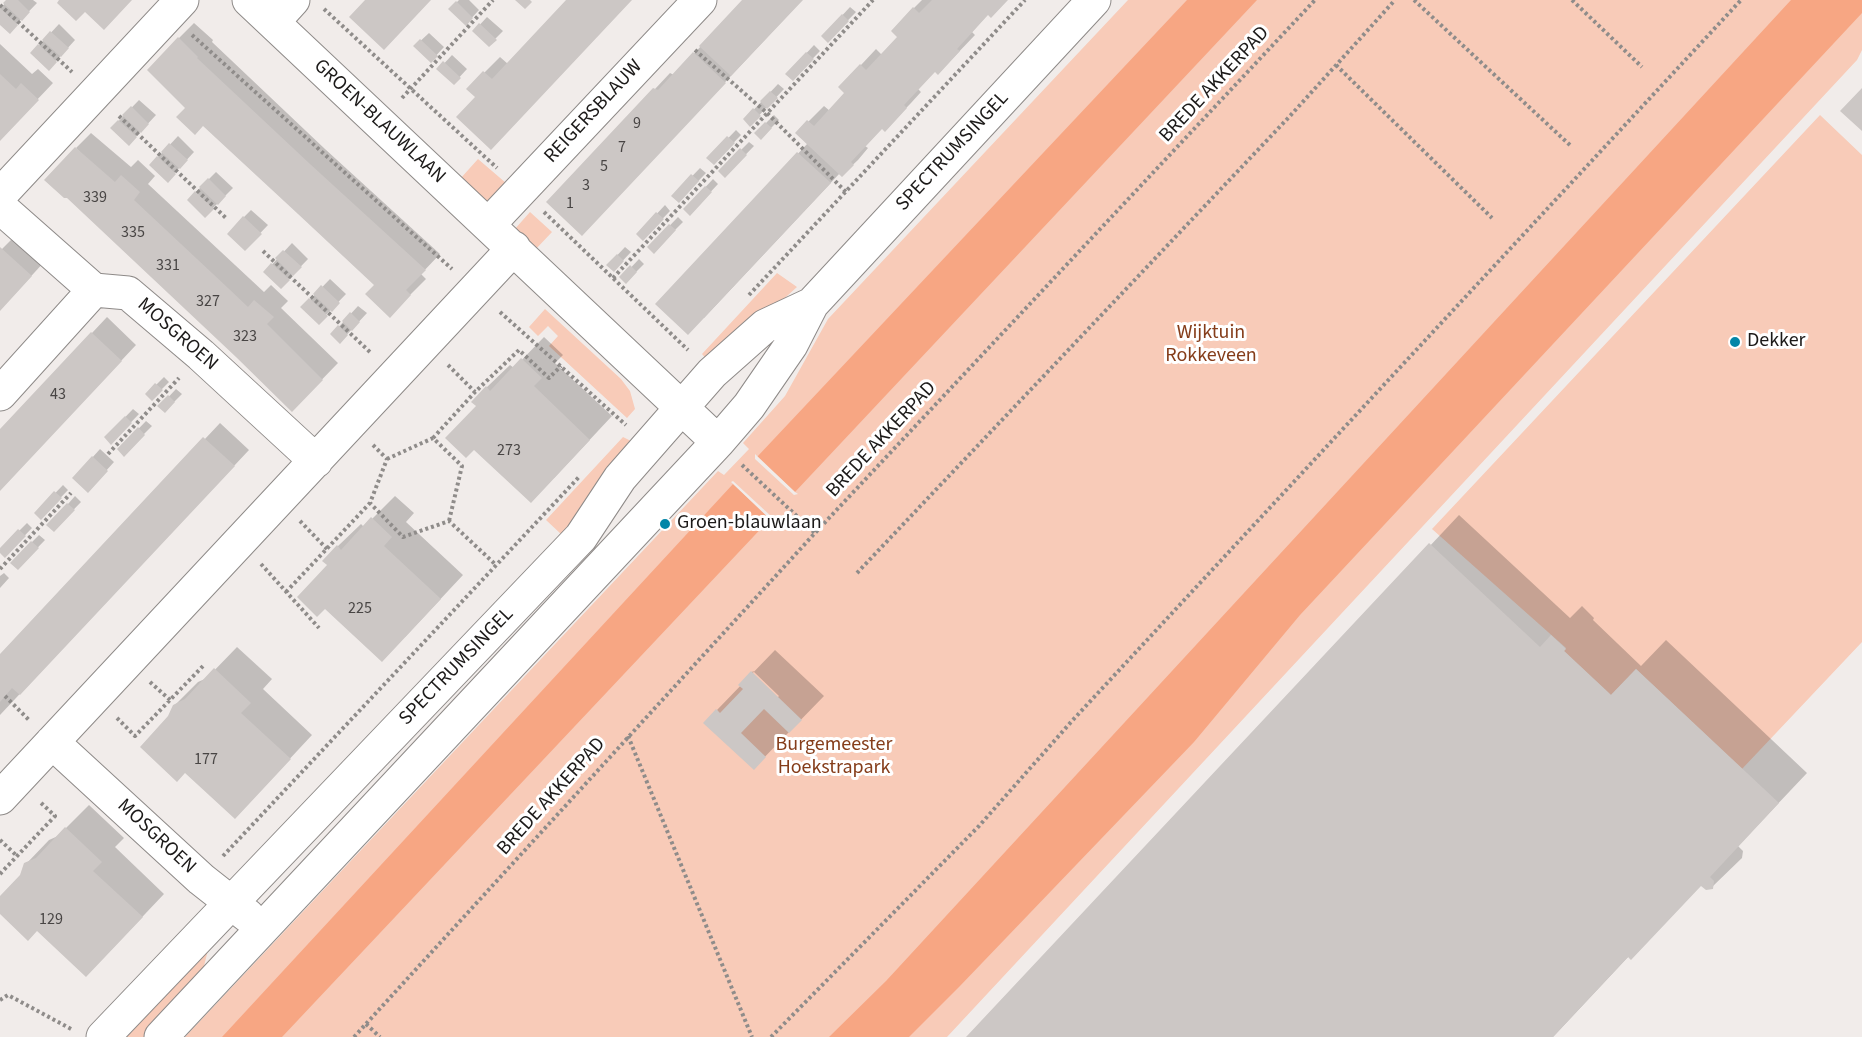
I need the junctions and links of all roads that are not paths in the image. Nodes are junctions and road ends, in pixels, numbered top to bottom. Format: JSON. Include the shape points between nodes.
{"nodes":[{"id":1,"x":249,"y":0,"type":"edge"},
{"id":2,"x":700,"y":0,"type":"edge"},
{"id":3,"x":1094,"y":0,"type":"edge"},
{"id":4,"x":175,"y":7,"type":"edge"},
{"id":5,"x":296,"y":10,"type":"edge"},
{"id":6,"x":0,"y":195,"type":"edge"},
{"id":7,"x":0,"y":207,"type":"edge"},
{"id":8,"x":489,"y":224,"type":"junction"},
{"id":9,"x":514,"y":248,"type":"junction"},
{"id":10,"x":94,"y":290,"type":"junction"},
{"id":11,"x":812,"y":304,"type":"junction"},
{"id":12,"x":0,"y":394,"type":"edge"},
{"id":13,"x":681,"y":408,"type":"junction"},
{"id":14,"x":728,"y":452,"type":"junction"},
{"id":15,"x":316,"y":461,"type":"junction"},
{"id":16,"x":52,"y":742,"type":"junction"},
{"id":17,"x":9,"y":789,"type":"edge"},
{"id":18,"x":232,"y":902,"type":"junction"},
{"id":19,"x":262,"y":929,"type":"junction"},
{"id":20,"x":90,"y":1034,"type":"edge"},
{"id":21,"x":161,"y":1037,"type":"edge"}],
"edges":[{"from":1,"to":5,"type":"street","name":"GROEN-BLAUWLAAN"},
{"from":2,"to":8,"type":"street","name":"REIGERSBLAUW"},
{"from":3,"to":11,"type":"street","name":"SPECTRUMSINGEL"},
{"from":4,"to":6,"type":"street"},
{"from":5,"to":8,"type":"street","name":"GROEN-BLAUWLAAN","via":[[379,122]]},
{"from":7,"to":10,"type":"street"},
{"from":8,"to":9,"type":"street","name":"GROEN-BLAUWLAAN"},
{"from":9,"to":13,"type":"street","name":"GROEN-BLAUWLAAN"},
{"from":9,"to":15,"type":"street"},
{"from":10,"to":12,"type":"street"},
{"from":10,"to":15,"type":"street","name":"MOSGROEN","via":[[128,293]]},
{"from":11,"to":13,"type":"street","name":"SPECTRUMSINGEL","via":[[765,326]]},
{"from":11,"to":14,"type":"street","name":"SPECTRUMSINGEL","via":[[791,345],[749,406]]},
{"from":13,"to":14,"type":"street","name":"GROEN-BLAUWLAAN"},
{"from":13,"to":18,"type":"street","name":"SPECTRUMSINGEL","via":[[638,435],[620,478],[581,537]]},
{"from":14,"to":19,"type":"street","name":"SPECTRUMSINGEL"},
{"from":15,"to":16,"type":"street"},
{"from":16,"to":17,"type":"street"},
{"from":16,"to":18,"type":"street","name":"MOSGROEN","via":[[201,879]]},
{"from":18,"to":19,"type":"street","name":"MOSGROEN"},
{"from":18,"to":20,"type":"street","name":"SPECTRUMSINGEL"},
{"from":19,"to":21,"type":"street","name":"SPECTRUMSINGEL"}]}
